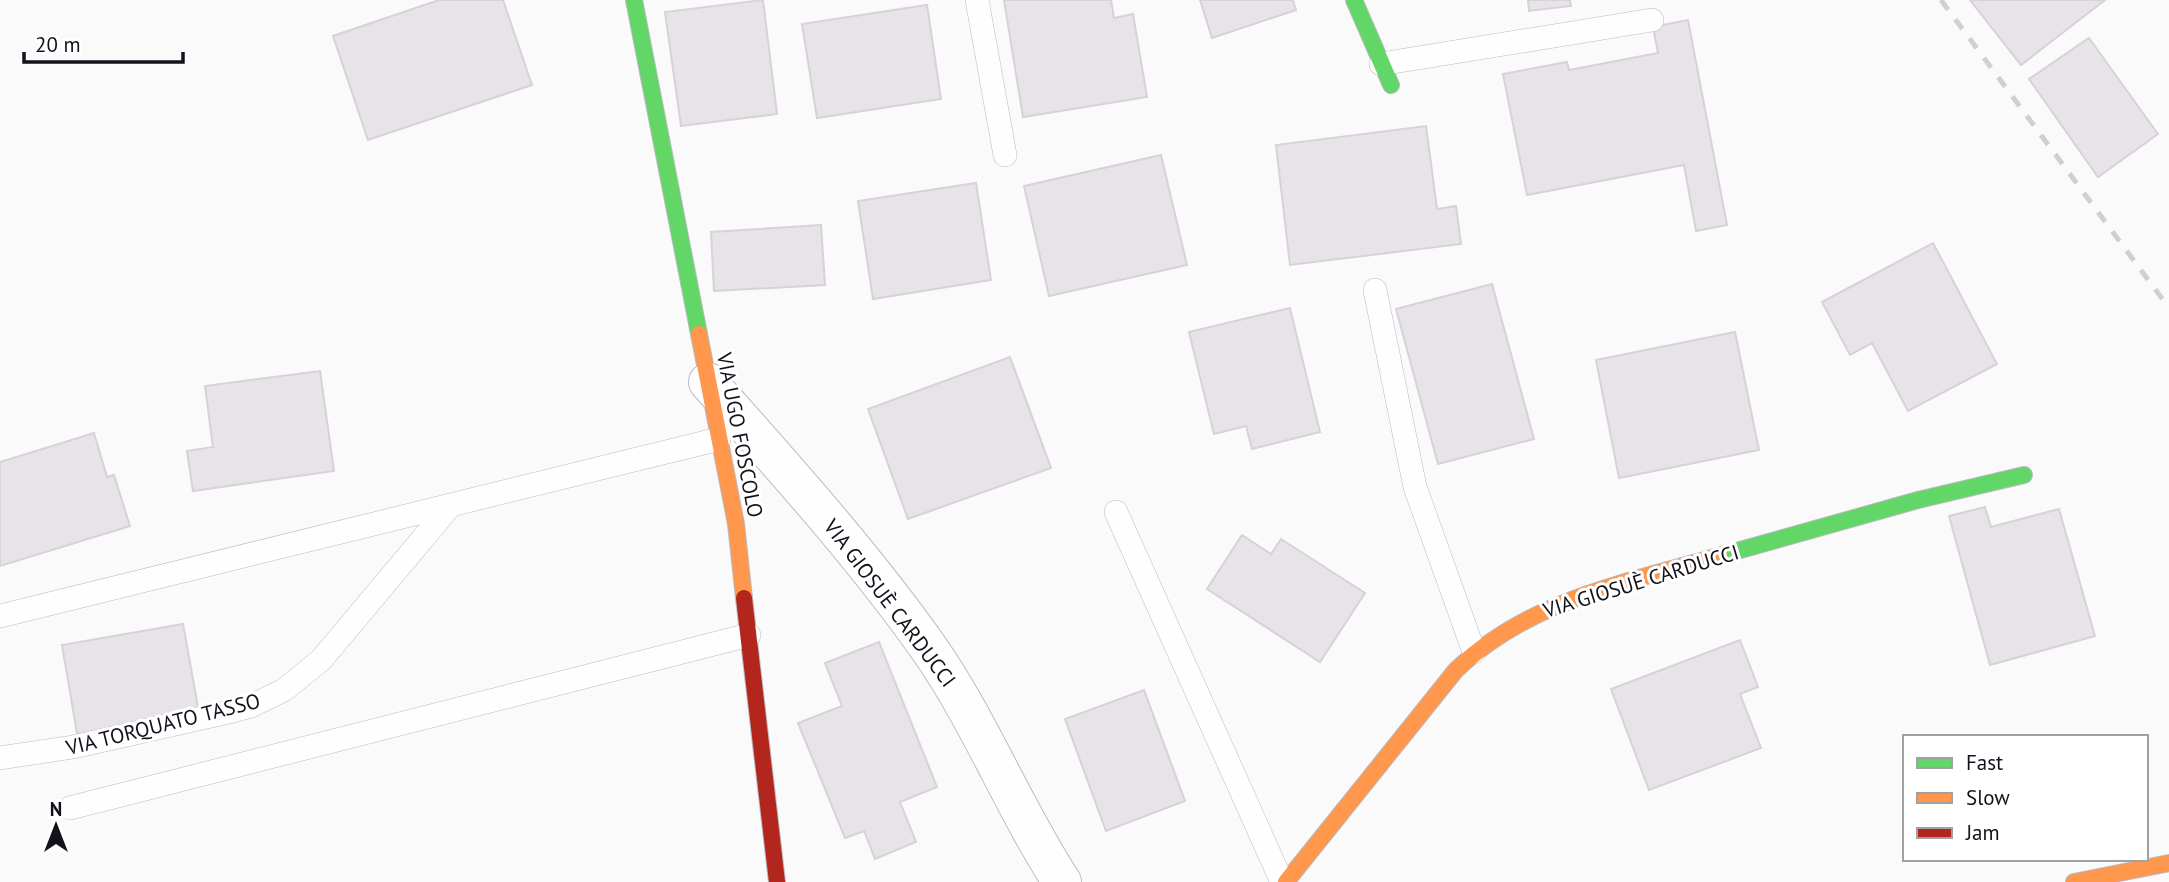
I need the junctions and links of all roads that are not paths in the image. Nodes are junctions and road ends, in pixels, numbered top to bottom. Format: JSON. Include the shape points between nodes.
{"nodes":[{"id":1,"x":634,"y":0,"type":"edge"},
{"id":2,"x":977,"y":0,"type":"edge"},
{"id":3,"x":1353,"y":0,"type":"edge"},
{"id":4,"x":1652,"y":20,"type":"dead end"},
{"id":5,"x":1381,"y":64,"type":"junction"},
{"id":6,"x":1391,"y":85,"type":"dead end"},
{"id":7,"x":1005,"y":155,"type":"dead end"},
{"id":8,"x":1375,"y":290,"type":"dead end"},
{"id":9,"x":708,"y":382,"type":"junction"},
{"id":10,"x":719,"y":439,"type":"junction"},
{"id":11,"x":2024,"y":475,"type":"dead end"},
{"id":12,"x":451,"y":505,"type":"junction"},
{"id":13,"x":1116,"y":512,"type":"dead end"},
{"id":14,"x":0,"y":616,"type":"edge"},
{"id":15,"x":749,"y":635,"type":"junction"},
{"id":16,"x":1474,"y":652,"type":"junction"},
{"id":17,"x":0,"y":758,"type":"edge"},
{"id":18,"x":70,"y":808,"type":"dead end"},
{"id":19,"x":2169,"y":863,"type":"edge"},
{"id":20,"x":777,"y":882,"type":"edge"},
{"id":21,"x":1062,"y":882,"type":"edge"},
{"id":22,"x":1284,"y":882,"type":"edge"},
{"id":23,"x":2074,"y":882,"type":"edge"}],
"edges":[{"from":1,"to":9,"type":"street","name":"VIA UGO FOSCOLO"},
{"from":2,"to":7,"type":"lane"},
{"from":3,"to":5,"type":"street"},
{"from":4,"to":5,"type":"lane"},
{"from":5,"to":6,"type":"street"},
{"from":8,"to":16,"type":"lane","via":[[1415,487]]},
{"from":9,"to":10,"type":"street","name":"VIA UGO FOSCOLO"},
{"from":9,"to":21,"type":"street","name":"VIA GIOSUÈ CARDUCCI","via":[[837,530],[928,647]]},
{"from":10,"to":12,"type":"lane"},
{"from":10,"to":15,"type":"street","name":"VIA UGO FOSCOLO","via":[[737,524]]},
{"from":11,"to":16,"type":"street","name":"VIA GIOSUÈ CARDUCCI","via":[[1918,500],[1583,595],[1539,611]]},
{"from":12,"to":14,"type":"lane"},
{"from":12,"to":17,"type":"lane","name":"VIA TORQUATO TASSO","via":[[321,660],[268,699],[73,747]]},
{"from":13,"to":22,"type":"lane"},
{"from":15,"to":18,"type":"lane"},
{"from":15,"to":20,"type":"street","name":"VIA UGO FOSCOLO"},
{"from":16,"to":22,"type":"street","name":"VIA GIOSUÈ CARDUCCI"},
{"from":19,"to":23,"type":"street"}]}
